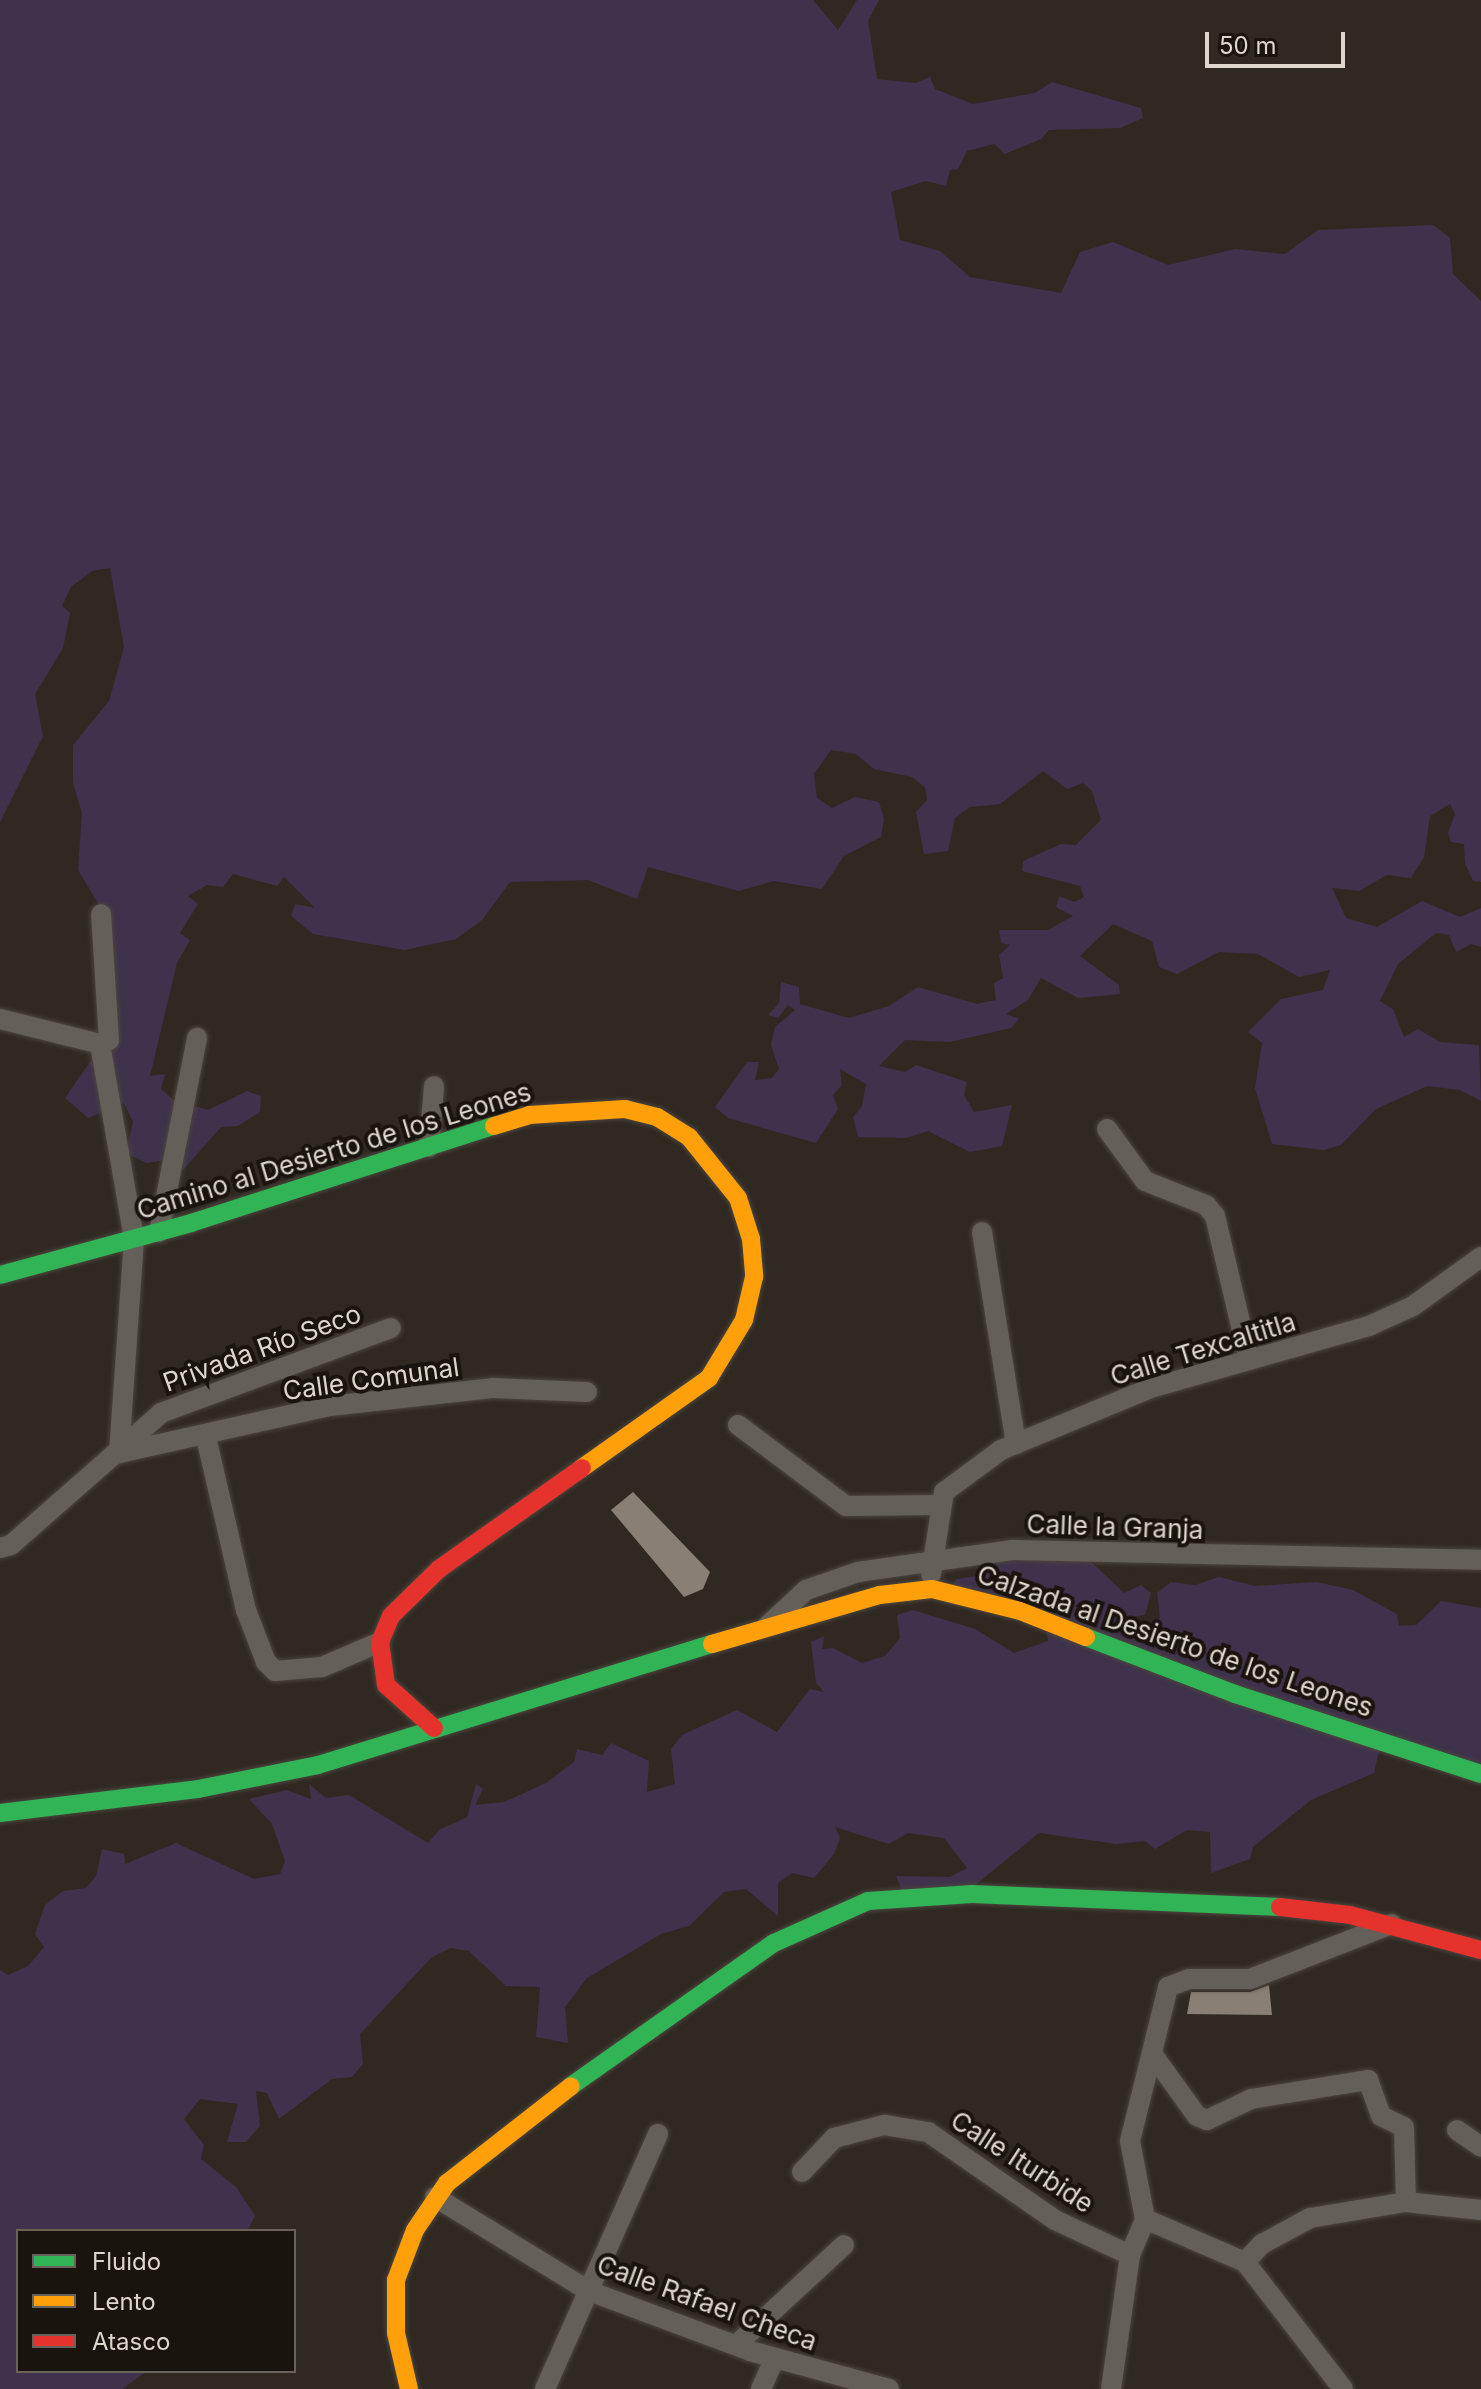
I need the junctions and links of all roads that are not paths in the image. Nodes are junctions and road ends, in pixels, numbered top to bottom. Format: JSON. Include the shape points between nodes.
{"nodes":[{"id":1,"x":101,"y":914,"type":"dead end"},
{"id":2,"x":0,"y":1019,"type":"edge"},
{"id":3,"x":197,"y":1038,"type":"dead end"},
{"id":4,"x":105,"y":1042,"type":"junction"},
{"id":5,"x":434,"y":1086,"type":"dead end"},
{"id":6,"x":1107,"y":1129,"type":"dead end"},
{"id":7,"x":429,"y":1147,"type":"junction"},
{"id":8,"x":159,"y":1232,"type":"junction"},
{"id":9,"x":982,"y":1232,"type":"dead end"},
{"id":10,"x":134,"y":1239,"type":"junction"},
{"id":11,"x":1481,"y":1257,"type":"edge"},
{"id":12,"x":0,"y":1275,"type":"edge"},
{"id":13,"x":391,"y":1328,"type":"dead end"},
{"id":14,"x":1249,"y":1360,"type":"junction"},
{"id":15,"x":587,"y":1392,"type":"dead end"},
{"id":16,"x":738,"y":1425,"type":"dead end"},
{"id":17,"x":206,"y":1437,"type":"junction"},
{"id":18,"x":1016,"y":1444,"type":"junction"},
{"id":19,"x":119,"y":1453,"type":"junction"},
{"id":20,"x":938,"y":1505,"type":"junction"},
{"id":21,"x":0,"y":1548,"type":"edge"},
{"id":22,"x":1481,"y":1560,"type":"edge"},
{"id":23,"x":931,"y":1561,"type":"junction"},
{"id":24,"x":932,"y":1589,"type":"junction"},
{"id":25,"x":766,"y":1627,"type":"junction"},
{"id":26,"x":380,"y":1642,"type":"junction"},
{"id":27,"x":434,"y":1728,"type":"junction"},
{"id":28,"x":1481,"y":1774,"type":"edge"},
{"id":29,"x":0,"y":1813,"type":"edge"},
{"id":30,"x":1392,"y":1924,"type":"junction"},
{"id":31,"x":1481,"y":1950,"type":"edge"},
{"id":32,"x":1153,"y":2055,"type":"junction"},
{"id":33,"x":1457,"y":2130,"type":"dead end"},
{"id":34,"x":658,"y":2134,"type":"dead end"},
{"id":35,"x":1481,"y":2147,"type":"edge"},
{"id":36,"x":802,"y":2172,"type":"dead end"},
{"id":37,"x":435,"y":2197,"type":"junction"},
{"id":38,"x":1406,"y":2202,"type":"junction"},
{"id":39,"x":1481,"y":2210,"type":"edge"},
{"id":40,"x":1145,"y":2219,"type":"junction"},
{"id":41,"x":844,"y":2245,"type":"dead end"},
{"id":42,"x":1130,"y":2255,"type":"junction"},
{"id":43,"x":1245,"y":2262,"type":"junction"},
{"id":44,"x":589,"y":2291,"type":"junction"},
{"id":45,"x":736,"y":2345,"type":"junction"},
{"id":46,"x":775,"y":2358,"type":"junction"},
{"id":47,"x":409,"y":2389,"type":"edge"},
{"id":48,"x":545,"y":2389,"type":"edge"},
{"id":49,"x":761,"y":2389,"type":"edge"},
{"id":50,"x":889,"y":2389,"type":"edge"},
{"id":51,"x":1111,"y":2389,"type":"edge"},
{"id":52,"x":1343,"y":2389,"type":"edge"}],
"edges":[{"from":1,"to":4,"type":"street"},
{"from":2,"to":4,"type":"street"},
{"from":3,"to":8,"type":"street"},
{"from":4,"to":10,"type":"street"},
{"from":5,"to":7,"type":"street"},
{"from":6,"to":14,"type":"street","via":[[1145,1181],[1206,1205],[1215,1216]]},
{"from":7,"to":8,"type":"street","name":"Camino al Desierto de los Leones"},
{"from":7,"to":26,"type":"street","name":"Camino al Desierto de los Leones","via":[[555,1111],[594,1106],[657,1117],[689,1137],[738,1198],[751,1239],[754,1277],[744,1320],[709,1378],[439,1569],[397,1608]]},
{"from":8,"to":10,"type":"street","name":"Camino al Desierto de los Leones"},
{"from":9,"to":18,"type":"street"},
{"from":10,"to":12,"type":"street","name":"Camino al Desierto de los Leones"},
{"from":10,"to":19,"type":"street"},
{"from":11,"to":14,"type":"street","name":"Calle Texcaltitla","via":[[1413,1306],[1369,1326]]},
{"from":13,"to":19,"type":"street","name":"Privada Río Seco","via":[[161,1413]]},
{"from":14,"to":18,"type":"street","name":"Calle Texcaltitla","via":[[1151,1388]]},
{"from":15,"to":17,"type":"street","name":"Calle Comunal","via":[[492,1388],[330,1406]]},
{"from":16,"to":20,"type":"street","via":[[846,1506]]},
{"from":17,"to":19,"type":"street","name":"Calle Comunal"},
{"from":17,"to":26,"type":"street","via":[[246,1610],[266,1662],[275,1671],[322,1667]]},
{"from":18,"to":20,"type":"street","name":"Calle Texcaltitla","via":[[944,1492]]},
{"from":19,"to":21,"type":"street","name":"Calle Comunal"},
{"from":20,"to":23,"type":"street"},
{"from":22,"to":23,"type":"street","name":"Calle la Granja","via":[[1012,1550]]},
{"from":23,"to":24,"type":"street"},
{"from":23,"to":25,"type":"street","name":"Calle la Granja","via":[[858,1572],[806,1590]]},
{"from":24,"to":25,"type":"street","name":"Calzada al Desierto de los Leones","via":[[880,1595]]},
{"from":24,"to":28,"type":"street","name":"Calzada al Desierto de los Leones","via":[[1020,1611],[1235,1694]]},
{"from":25,"to":27,"type":"street","name":"Calzada al Desierto de los Leones","via":[[474,1722]]},
{"from":26,"to":27,"type":"street","via":[[381,1670],[393,1697]]},
{"from":27,"to":29,"type":"street","name":"Calzada al Desierto de los Leones","via":[[318,1765],[198,1789]]},
{"from":30,"to":31,"type":"street"},
{"from":30,"to":32,"type":"street","via":[[1250,1979],[1175,1981],[1163,1998]]},
{"from":30,"to":37,"type":"street","via":[[1246,1903],[972,1894],[868,1901],[822,1917],[774,1943],[498,2137]]},
{"from":32,"to":38,"type":"street","via":[[1202,2119],[1251,2099],[1359,2077],[1372,2083],[1381,2116],[1404,2127]]},
{"from":32,"to":40,"type":"street","via":[[1130,2141]]},
{"from":33,"to":35,"type":"street"},
{"from":34,"to":44,"type":"street"},
{"from":36,"to":42,"type":"street","name":"Calle Iturbide","via":[[834,2138],[884,2125],[928,2132],[1055,2220]]},
{"from":37,"to":44,"type":"street","name":"Calle Rafael Checa"},
{"from":37,"to":47,"type":"street","via":[[402,2261],[393,2296],[400,2364]]},
{"from":38,"to":39,"type":"street"},
{"from":38,"to":43,"type":"street","via":[[1310,2218],[1262,2244]]},
{"from":40,"to":42,"type":"street"},
{"from":40,"to":43,"type":"street"},
{"from":41,"to":45,"type":"street"},
{"from":42,"to":51,"type":"street"},
{"from":43,"to":52,"type":"street"},
{"from":44,"to":45,"type":"street","name":"Calle Rafael Checa"},
{"from":44,"to":48,"type":"street"},
{"from":45,"to":46,"type":"street","name":"Calle Rafael Checa"},
{"from":46,"to":49,"type":"street"},
{"from":46,"to":50,"type":"street","name":"Calle Rafael Checa"}]}
